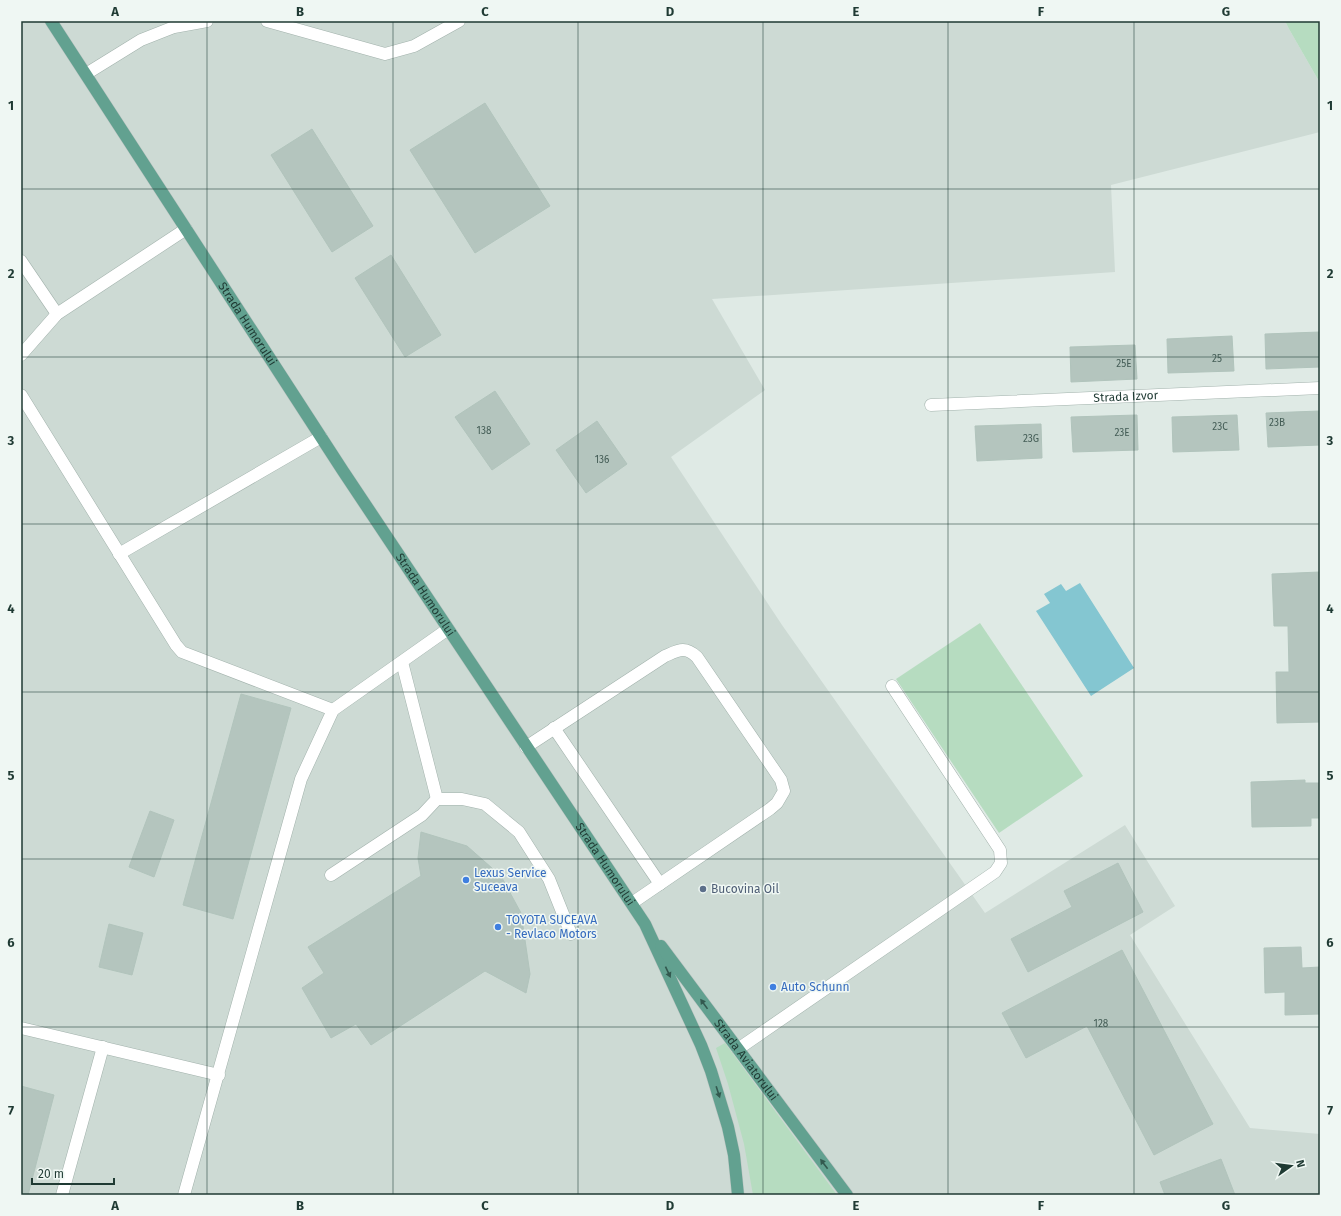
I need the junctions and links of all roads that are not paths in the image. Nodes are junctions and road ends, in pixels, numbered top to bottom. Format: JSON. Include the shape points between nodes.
{"nodes":[{"id":1,"x":51,"y":21,"type":"edge"},
{"id":2,"x":207,"y":21,"type":"edge"},
{"id":3,"x":267,"y":21,"type":"edge"},
{"id":4,"x":459,"y":21,"type":"edge"},
{"id":5,"x":86,"y":74,"type":"junction"},
{"id":6,"x":186,"y":229,"type":"junction"},
{"id":7,"x":21,"y":261,"type":"edge"},
{"id":8,"x":57,"y":314,"type":"junction"},
{"id":9,"x":21,"y":355,"type":"edge"},
{"id":10,"x":1320,"y":388,"type":"edge"},
{"id":11,"x":21,"y":395,"type":"edge"},
{"id":12,"x":931,"y":405,"type":"dead end"},
{"id":13,"x":321,"y":437,"type":"junction"},
{"id":14,"x":119,"y":554,"type":"junction"},
{"id":15,"x":448,"y":629,"type":"junction"},
{"id":16,"x":402,"y":662,"type":"junction"},
{"id":17,"x":892,"y":686,"type":"dead end"},
{"id":18,"x":333,"y":710,"type":"junction"},
{"id":19,"x":554,"y":728,"type":"junction"},
{"id":20,"x":526,"y":747,"type":"junction"},
{"id":21,"x":437,"y":799,"type":"junction"},
{"id":22,"x":331,"y":875,"type":"dead end"},
{"id":23,"x":660,"y":884,"type":"junction"},
{"id":24,"x":632,"y":903,"type":"junction"},
{"id":25,"x":645,"y":924,"type":"junction"},
{"id":26,"x":571,"y":934,"type":"dead end"},
{"id":27,"x":21,"y":1028,"type":"edge"},
{"id":28,"x":103,"y":1047,"type":"junction"},
{"id":29,"x":738,"y":1049,"type":"junction"},
{"id":30,"x":218,"y":1075,"type":"junction"},
{"id":31,"x":62,"y":1195,"type":"edge"},
{"id":32,"x":184,"y":1195,"type":"edge"},
{"id":33,"x":738,"y":1195,"type":"edge"},
{"id":34,"x":847,"y":1195,"type":"edge"}],
"edges":[{"from":1,"to":5,"type":"main road","name":"Strada Humorului"},
{"from":2,"to":5,"type":"street","via":[[174,27],[141,40]]},
{"from":3,"to":4,"type":"street","via":[[385,54],[414,46]]},
{"from":5,"to":6,"type":"main road","name":"Strada Humorului"},
{"from":6,"to":8,"type":"street"},
{"from":6,"to":13,"type":"main road","name":"Strada Humorului"},
{"from":7,"to":8,"type":"street"},
{"from":8,"to":9,"type":"street"},
{"from":10,"to":12,"type":"street","name":"Strada Izvor"},
{"from":11,"to":14,"type":"street"},
{"from":13,"to":14,"type":"street"},
{"from":13,"to":15,"type":"main road","name":"Strada Humorului"},
{"from":14,"to":18,"type":"street","via":[[182,652]]},
{"from":15,"to":16,"type":"street"},
{"from":15,"to":20,"type":"main road","name":"Strada Humorului"},
{"from":16,"to":18,"type":"street"},
{"from":16,"to":21,"type":"street"},
{"from":17,"to":29,"type":"street","via":[[1000,850],[1001,863],[994,872]]},
{"from":18,"to":30,"type":"street","via":[[301,779]]},
{"from":19,"to":20,"type":"street"},
{"from":19,"to":23,"type":"street"},
{"from":19,"to":23,"type":"street","via":[[665,656],[682,650],[690,651],[697,657],[781,780],[784,791],[782,797],[770,809]]},
{"from":20,"to":24,"type":"main road","name":"Strada Humorului"},
{"from":21,"to":22,"type":"street","via":[[422,815]]},
{"from":21,"to":26,"type":"street","via":[[462,799],[485,804],[519,832],[549,879]]},
{"from":23,"to":24,"type":"street"},
{"from":24,"to":25,"type":"main road","name":"Strada Humorului"},
{"from":29,"to":25,"type":"main road","name":"Strada Aviatorului","one_way":true},
{"from":25,"to":33,"type":"main road","name":"Strada Humorului","one_way":true,"via":[[711,1071],[728,1127]]},
{"from":27,"to":28,"type":"street"},
{"from":28,"to":30,"type":"street"},
{"from":28,"to":31,"type":"street"},
{"from":34,"to":29,"type":"main road","name":"Strada Aviatorului","one_way":true},
{"from":30,"to":32,"type":"street"}]}
